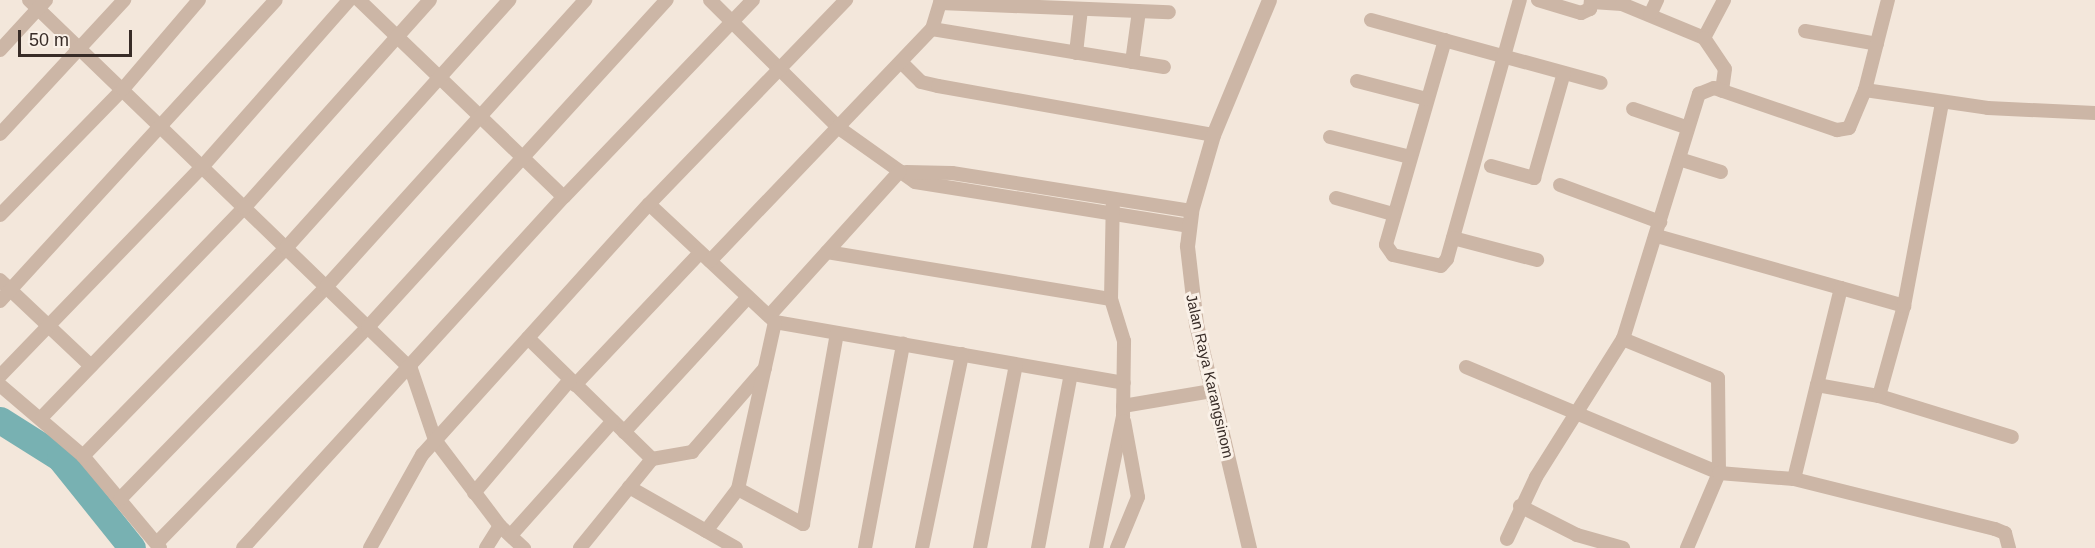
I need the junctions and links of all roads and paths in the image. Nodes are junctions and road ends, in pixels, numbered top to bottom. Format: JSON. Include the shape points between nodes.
{"nodes":[{"id":1,"x":124,"y":0,"type":"edge"},
{"id":2,"x":199,"y":0,"type":"edge"},
{"id":3,"x":276,"y":0,"type":"edge"},
{"id":4,"x":349,"y":0,"type":"edge"},
{"id":5,"x":359,"y":0,"type":"edge"},
{"id":6,"x":430,"y":0,"type":"edge"},
{"id":7,"x":509,"y":0,"type":"edge"},
{"id":8,"x":585,"y":0,"type":"edge"},
{"id":9,"x":667,"y":0,"type":"edge"},
{"id":10,"x":710,"y":0,"type":"edge"},
{"id":11,"x":753,"y":0,"type":"edge"},
{"id":12,"x":846,"y":0,"type":"edge"},
{"id":13,"x":1269,"y":0,"type":"edge"},
{"id":14,"x":1520,"y":0,"type":"edge"},
{"id":15,"x":1538,"y":0,"type":"edge"},
{"id":16,"x":1657,"y":0,"type":"edge"},
{"id":17,"x":1724,"y":0,"type":"edge"},
{"id":18,"x":1888,"y":0,"type":"edge"},
{"id":19,"x":1592,"y":1,"type":"edge"},
{"id":20,"x":940,"y":2,"type":"edge"},
{"id":21,"x":38,"y":3,"type":"edge"},
{"id":22,"x":1555,"y":3,"type":"edge"},
{"id":23,"x":1081,"y":9,"type":"junction"},
{"id":24,"x":1138,"y":11,"type":"junction"},
{"id":25,"x":1168,"y":12,"type":"dead end"},
{"id":26,"x":1650,"y":15,"type":"junction"},
{"id":27,"x":1371,"y":20,"type":"dead end"},
{"id":28,"x":732,"y":22,"type":"junction"},
{"id":29,"x":932,"y":29,"type":"junction"},
{"id":30,"x":1805,"y":31,"type":"dead end"},
{"id":31,"x":396,"y":35,"type":"junction"},
{"id":32,"x":1704,"y":38,"type":"junction"},
{"id":33,"x":1445,"y":40,"type":"junction"},
{"id":34,"x":1876,"y":44,"type":"junction"},
{"id":35,"x":0,"y":50,"type":"edge"},
{"id":36,"x":81,"y":50,"type":"junction"},
{"id":37,"x":1076,"y":53,"type":"junction"},
{"id":38,"x":1504,"y":56,"type":"junction"},
{"id":39,"x":901,"y":62,"type":"junction"},
{"id":40,"x":1132,"y":62,"type":"junction"},
{"id":41,"x":1164,"y":67,"type":"dead end"},
{"id":42,"x":781,"y":68,"type":"junction"},
{"id":43,"x":1564,"y":73,"type":"junction"},
{"id":44,"x":437,"y":75,"type":"junction"},
{"id":45,"x":1357,"y":81,"type":"dead end"},
{"id":46,"x":1601,"y":83,"type":"dead end"},
{"id":47,"x":123,"y":89,"type":"junction"},
{"id":48,"x":1722,"y":90,"type":"junction"},
{"id":49,"x":1865,"y":90,"type":"junction"},
{"id":50,"x":1427,"y":99,"type":"junction"},
{"id":51,"x":1942,"y":103,"type":"junction"},
{"id":52,"x":1633,"y":109,"type":"dead end"},
{"id":53,"x":2095,"y":113,"type":"edge"},
{"id":54,"x":481,"y":115,"type":"junction"},
{"id":55,"x":1686,"y":127,"type":"junction"},
{"id":56,"x":840,"y":128,"type":"junction"},
{"id":57,"x":162,"y":129,"type":"junction"},
{"id":58,"x":0,"y":134,"type":"edge"},
{"id":59,"x":1213,"y":135,"type":"junction"},
{"id":60,"x":1330,"y":137,"type":"dead end"},
{"id":61,"x":521,"y":156,"type":"junction"},
{"id":62,"x":1410,"y":157,"type":"junction"},
{"id":63,"x":1679,"y":159,"type":"junction"},
{"id":64,"x":1491,"y":166,"type":"dead end"},
{"id":65,"x":202,"y":167,"type":"junction"},
{"id":66,"x":903,"y":171,"type":"junction"},
{"id":67,"x":1721,"y":172,"type":"dead end"},
{"id":68,"x":1560,"y":184,"type":"dead end"},
{"id":69,"x":564,"y":197,"type":"junction"},
{"id":70,"x":1336,"y":198,"type":"dead end"},
{"id":71,"x":1113,"y":199,"type":"junction"},
{"id":72,"x":649,"y":204,"type":"junction"},
{"id":73,"x":244,"y":208,"type":"junction"},
{"id":74,"x":1112,"y":214,"type":"junction"},
{"id":75,"x":1393,"y":214,"type":"junction"},
{"id":76,"x":0,"y":215,"type":"edge"},
{"id":77,"x":1190,"y":218,"type":"junction"},
{"id":78,"x":1659,"y":229,"type":"junction"},
{"id":79,"x":1453,"y":238,"type":"junction"},
{"id":80,"x":286,"y":248,"type":"junction"},
{"id":81,"x":827,"y":252,"type":"junction"},
{"id":82,"x":705,"y":257,"type":"junction"},
{"id":83,"x":1537,"y":260,"type":"dead end"},
{"id":84,"x":0,"y":280,"type":"edge"},
{"id":85,"x":326,"y":287,"type":"junction"},
{"id":86,"x":1841,"y":288,"type":"junction"},
{"id":87,"x":10,"y":290,"type":"junction"},
{"id":88,"x":748,"y":297,"type":"junction"},
{"id":89,"x":1111,"y":299,"type":"junction"},
{"id":90,"x":0,"y":301,"type":"edge"},
{"id":91,"x":1905,"y":306,"type":"junction"},
{"id":92,"x":772,"y":319,"type":"junction"},
{"id":93,"x":50,"y":327,"type":"junction"},
{"id":94,"x":368,"y":327,"type":"junction"},
{"id":95,"x":837,"y":333,"type":"junction"},
{"id":96,"x":528,"y":338,"type":"junction"},
{"id":97,"x":1623,"y":339,"type":"junction"},
{"id":98,"x":903,"y":344,"type":"junction"},
{"id":99,"x":962,"y":354,"type":"junction"},
{"id":100,"x":1016,"y":364,"type":"junction"},
{"id":101,"x":91,"y":366,"type":"junction"},
{"id":102,"x":765,"y":368,"type":"junction"},
{"id":103,"x":1466,"y":368,"type":"dead end"},
{"id":104,"x":411,"y":369,"type":"junction"},
{"id":105,"x":1071,"y":374,"type":"junction"},
{"id":106,"x":0,"y":376,"type":"edge"},
{"id":107,"x":572,"y":382,"type":"junction"},
{"id":108,"x":1124,"y":383,"type":"junction"},
{"id":109,"x":0,"y":385,"type":"edge"},
{"id":110,"x":1816,"y":385,"type":"junction"},
{"id":111,"x":1212,"y":391,"type":"junction"},
{"id":112,"x":1879,"y":396,"type":"junction"},
{"id":113,"x":1123,"y":411,"type":"junction"},
{"id":114,"x":1578,"y":415,"type":"junction"},
{"id":115,"x":42,"y":417,"type":"junction"},
{"id":116,"x":613,"y":422,"type":"junction"},
{"id":117,"x":624,"y":432,"type":"junction"},
{"id":118,"x":2012,"y":437,"type":"dead end"},
{"id":119,"x":435,"y":440,"type":"junction"},
{"id":120,"x":83,"y":456,"type":"junction"},
{"id":121,"x":652,"y":459,"type":"junction"},
{"id":122,"x":1719,"y":473,"type":"junction"},
{"id":123,"x":1794,"y":479,"type":"junction"},
{"id":124,"x":629,"y":488,"type":"junction"},
{"id":125,"x":738,"y":489,"type":"junction"},
{"id":126,"x":474,"y":493,"type":"junction"},
{"id":127,"x":120,"y":499,"type":"junction"},
{"id":128,"x":1520,"y":506,"type":"junction"},
{"id":129,"x":500,"y":525,"type":"junction"},
{"id":130,"x":706,"y":531,"type":"junction"},
{"id":131,"x":511,"y":535,"type":"junction"},
{"id":132,"x":1507,"y":539,"type":"dead end"},
{"id":133,"x":158,"y":546,"type":"edge"},
{"id":134,"x":1124,"y":546,"type":"edge"},
{"id":135,"x":243,"y":548,"type":"edge"},
{"id":136,"x":370,"y":548,"type":"edge"},
{"id":137,"x":486,"y":548,"type":"edge"},
{"id":138,"x":524,"y":548,"type":"edge"},
{"id":139,"x":580,"y":548,"type":"edge"},
{"id":140,"x":736,"y":548,"type":"edge"},
{"id":141,"x":866,"y":548,"type":"edge"},
{"id":142,"x":922,"y":548,"type":"edge"},
{"id":143,"x":980,"y":548,"type":"edge"},
{"id":144,"x":1038,"y":548,"type":"edge"},
{"id":145,"x":1096,"y":548,"type":"edge"},
{"id":146,"x":1249,"y":548,"type":"edge"},
{"id":147,"x":1623,"y":548,"type":"edge"},
{"id":148,"x":1687,"y":548,"type":"edge"},
{"id":149,"x":2008,"y":548,"type":"edge"}],
"edges":[{"from":1,"to":36,"type":"street"},
{"from":2,"to":47,"type":"street"},
{"from":3,"to":57,"type":"street"},
{"from":4,"to":65,"type":"street"},
{"from":5,"to":31,"type":"street"},
{"from":6,"to":31,"type":"street"},
{"from":7,"to":44,"type":"street"},
{"from":8,"to":54,"type":"street"},
{"from":9,"to":61,"type":"street"},
{"from":10,"to":28,"type":"street"},
{"from":11,"to":28,"type":"street"},
{"from":12,"to":42,"type":"street"},
{"from":13,"to":59,"type":"street","name":"Jalan Raya Karangsinom"},
{"from":14,"to":38,"type":"street"},
{"from":15,"to":22,"type":"street"},
{"from":16,"to":26,"type":"street"},
{"from":17,"to":32,"type":"street"},
{"from":18,"to":34,"type":"street"},
{"from":19,"to":22,"type":"street","via":[[1581,13]]},
{"from":19,"to":26,"type":"street","via":[[1622,4]]},
{"from":20,"to":23,"type":"street"},
{"from":20,"to":29,"type":"street"},
{"from":21,"to":35,"type":"street"},
{"from":21,"to":36,"type":"street"},
{"from":23,"to":24,"type":"street"},
{"from":23,"to":37,"type":"street"},
{"from":24,"to":25,"type":"street"},
{"from":24,"to":40,"type":"street"},
{"from":26,"to":32,"type":"street"},
{"from":27,"to":33,"type":"street"},
{"from":28,"to":42,"type":"street"},
{"from":28,"to":69,"type":"street"},
{"from":29,"to":37,"type":"street"},
{"from":29,"to":39,"type":"street"},
{"from":30,"to":34,"type":"street"},
{"from":31,"to":44,"type":"street"},
{"from":31,"to":73,"type":"street"},
{"from":32,"to":48,"type":"street","via":[[1725,69]]},
{"from":33,"to":38,"type":"street"},
{"from":33,"to":50,"type":"street"},
{"from":34,"to":49,"type":"street"},
{"from":36,"to":47,"type":"street"},
{"from":36,"to":58,"type":"street"},
{"from":37,"to":40,"type":"street"},
{"from":38,"to":43,"type":"street"},
{"from":38,"to":79,"type":"street"},
{"from":39,"to":56,"type":"street"},
{"from":39,"to":59,"type":"street","via":[[921,82],[938,86]]},
{"from":40,"to":41,"type":"street"},
{"from":42,"to":56,"type":"street"},
{"from":42,"to":72,"type":"street"},
{"from":43,"to":46,"type":"street"},
{"from":43,"to":64,"type":"street","via":[[1534,178]]},
{"from":44,"to":54,"type":"street"},
{"from":44,"to":80,"type":"street"},
{"from":45,"to":50,"type":"street"},
{"from":47,"to":57,"type":"street"},
{"from":47,"to":76,"type":"street"},
{"from":48,"to":49,"type":"street","via":[[1844,130]]},
{"from":48,"to":55,"type":"street","via":[[1702,90]]},
{"from":49,"to":51,"type":"street"},
{"from":50,"to":62,"type":"street"},
{"from":51,"to":53,"type":"street"},
{"from":51,"to":91,"type":"street"},
{"from":52,"to":55,"type":"street"},
{"from":54,"to":61,"type":"street"},
{"from":54,"to":85,"type":"street"},
{"from":55,"to":63,"type":"street"},
{"from":56,"to":66,"type":"street"},
{"from":56,"to":82,"type":"street"},
{"from":57,"to":65,"type":"street"},
{"from":57,"to":87,"type":"street"},
{"from":59,"to":77,"type":"street","name":"Jalan Raya Karangsinom"},
{"from":60,"to":62,"type":"street"},
{"from":61,"to":69,"type":"street"},
{"from":61,"to":94,"type":"street"},
{"from":62,"to":75,"type":"street"},
{"from":63,"to":67,"type":"street"},
{"from":63,"to":78,"type":"street"},
{"from":65,"to":73,"type":"street"},
{"from":65,"to":93,"type":"street"},
{"from":66,"to":71,"type":"street","via":[[916,168]]},
{"from":66,"to":74,"type":"street","via":[[915,182]]},
{"from":66,"to":81,"type":"street"},
{"from":68,"to":78,"type":"street"},
{"from":69,"to":104,"type":"street"},
{"from":70,"to":75,"type":"street"},
{"from":71,"to":74,"type":"street"},
{"from":71,"to":77,"type":"street"},
{"from":72,"to":82,"type":"street"},
{"from":72,"to":96,"type":"street"},
{"from":73,"to":80,"type":"street"},
{"from":73,"to":101,"type":"street"},
{"from":74,"to":77,"type":"street"},
{"from":74,"to":89,"type":"street"},
{"from":75,"to":79,"type":"street","via":[[1386,245],[1393,255],[1441,266]]},
{"from":77,"to":111,"type":"street","name":"Jalan Raya Karangsinom","via":[[1190,294]]},
{"from":78,"to":86,"type":"street"},
{"from":78,"to":97,"type":"street"},
{"from":79,"to":83,"type":"street"},
{"from":80,"to":85,"type":"street"},
{"from":80,"to":120,"type":"street"},
{"from":81,"to":89,"type":"street"},
{"from":81,"to":92,"type":"street"},
{"from":82,"to":88,"type":"street"},
{"from":82,"to":107,"type":"street"},
{"from":84,"to":87,"type":"street"},
{"from":85,"to":94,"type":"street"},
{"from":85,"to":127,"type":"street"},
{"from":86,"to":91,"type":"street"},
{"from":86,"to":110,"type":"street"},
{"from":87,"to":90,"type":"street"},
{"from":87,"to":93,"type":"street"},
{"from":88,"to":92,"type":"street"},
{"from":88,"to":117,"type":"street"},
{"from":89,"to":108,"type":"street","via":[[1124,341]]},
{"from":91,"to":112,"type":"street"},
{"from":92,"to":95,"type":"street"},
{"from":92,"to":102,"type":"street"},
{"from":93,"to":101,"type":"street"},
{"from":93,"to":106,"type":"street"},
{"from":94,"to":104,"type":"street"},
{"from":94,"to":133,"type":"street"},
{"from":95,"to":98,"type":"street"},
{"from":95,"to":125,"type":"street","via":[[803,524]]},
{"from":96,"to":107,"type":"street"},
{"from":96,"to":119,"type":"street"},
{"from":97,"to":114,"type":"street"},
{"from":97,"to":122,"type":"street","via":[[1718,378]]},
{"from":98,"to":99,"type":"street"},
{"from":98,"to":141,"type":"street"},
{"from":99,"to":100,"type":"street"},
{"from":99,"to":142,"type":"street"},
{"from":100,"to":105,"type":"street"},
{"from":100,"to":143,"type":"street"},
{"from":101,"to":115,"type":"street"},
{"from":102,"to":121,"type":"street","via":[[692,452]]},
{"from":102,"to":125,"type":"street"},
{"from":103,"to":114,"type":"street"},
{"from":104,"to":119,"type":"street"},
{"from":104,"to":135,"type":"street"},
{"from":105,"to":108,"type":"street"},
{"from":105,"to":144,"type":"street"},
{"from":107,"to":116,"type":"street"},
{"from":107,"to":126,"type":"street"},
{"from":108,"to":113,"type":"street"},
{"from":109,"to":115,"type":"street"},
{"from":110,"to":112,"type":"street"},
{"from":110,"to":123,"type":"street"},
{"from":111,"to":113,"type":"street"},
{"from":111,"to":146,"type":"street","name":"Jalan Raya Karangsinom"},
{"from":112,"to":118,"type":"street"},
{"from":113,"to":134,"type":"street","via":[[1138,497]]},
{"from":113,"to":145,"type":"street"},
{"from":114,"to":122,"type":"street"},
{"from":114,"to":128,"type":"street"},
{"from":115,"to":120,"type":"street"},
{"from":116,"to":117,"type":"street"},
{"from":116,"to":131,"type":"street"},
{"from":117,"to":121,"type":"street"},
{"from":119,"to":126,"type":"street"},
{"from":119,"to":136,"type":"street"},
{"from":120,"to":127,"type":"street"},
{"from":121,"to":124,"type":"street"},
{"from":122,"to":123,"type":"street"},
{"from":122,"to":148,"type":"street"},
{"from":123,"to":149,"type":"street","via":[[1995,529],[2005,533]]},
{"from":124,"to":130,"type":"street"},
{"from":124,"to":139,"type":"street"},
{"from":125,"to":130,"type":"street"},
{"from":126,"to":129,"type":"street"},
{"from":127,"to":133,"type":"street"},
{"from":128,"to":132,"type":"street"},
{"from":128,"to":147,"type":"street","via":[[1577,535]]},
{"from":129,"to":131,"type":"street"},
{"from":129,"to":137,"type":"street"},
{"from":130,"to":140,"type":"street"},
{"from":131,"to":138,"type":"street"}]}
